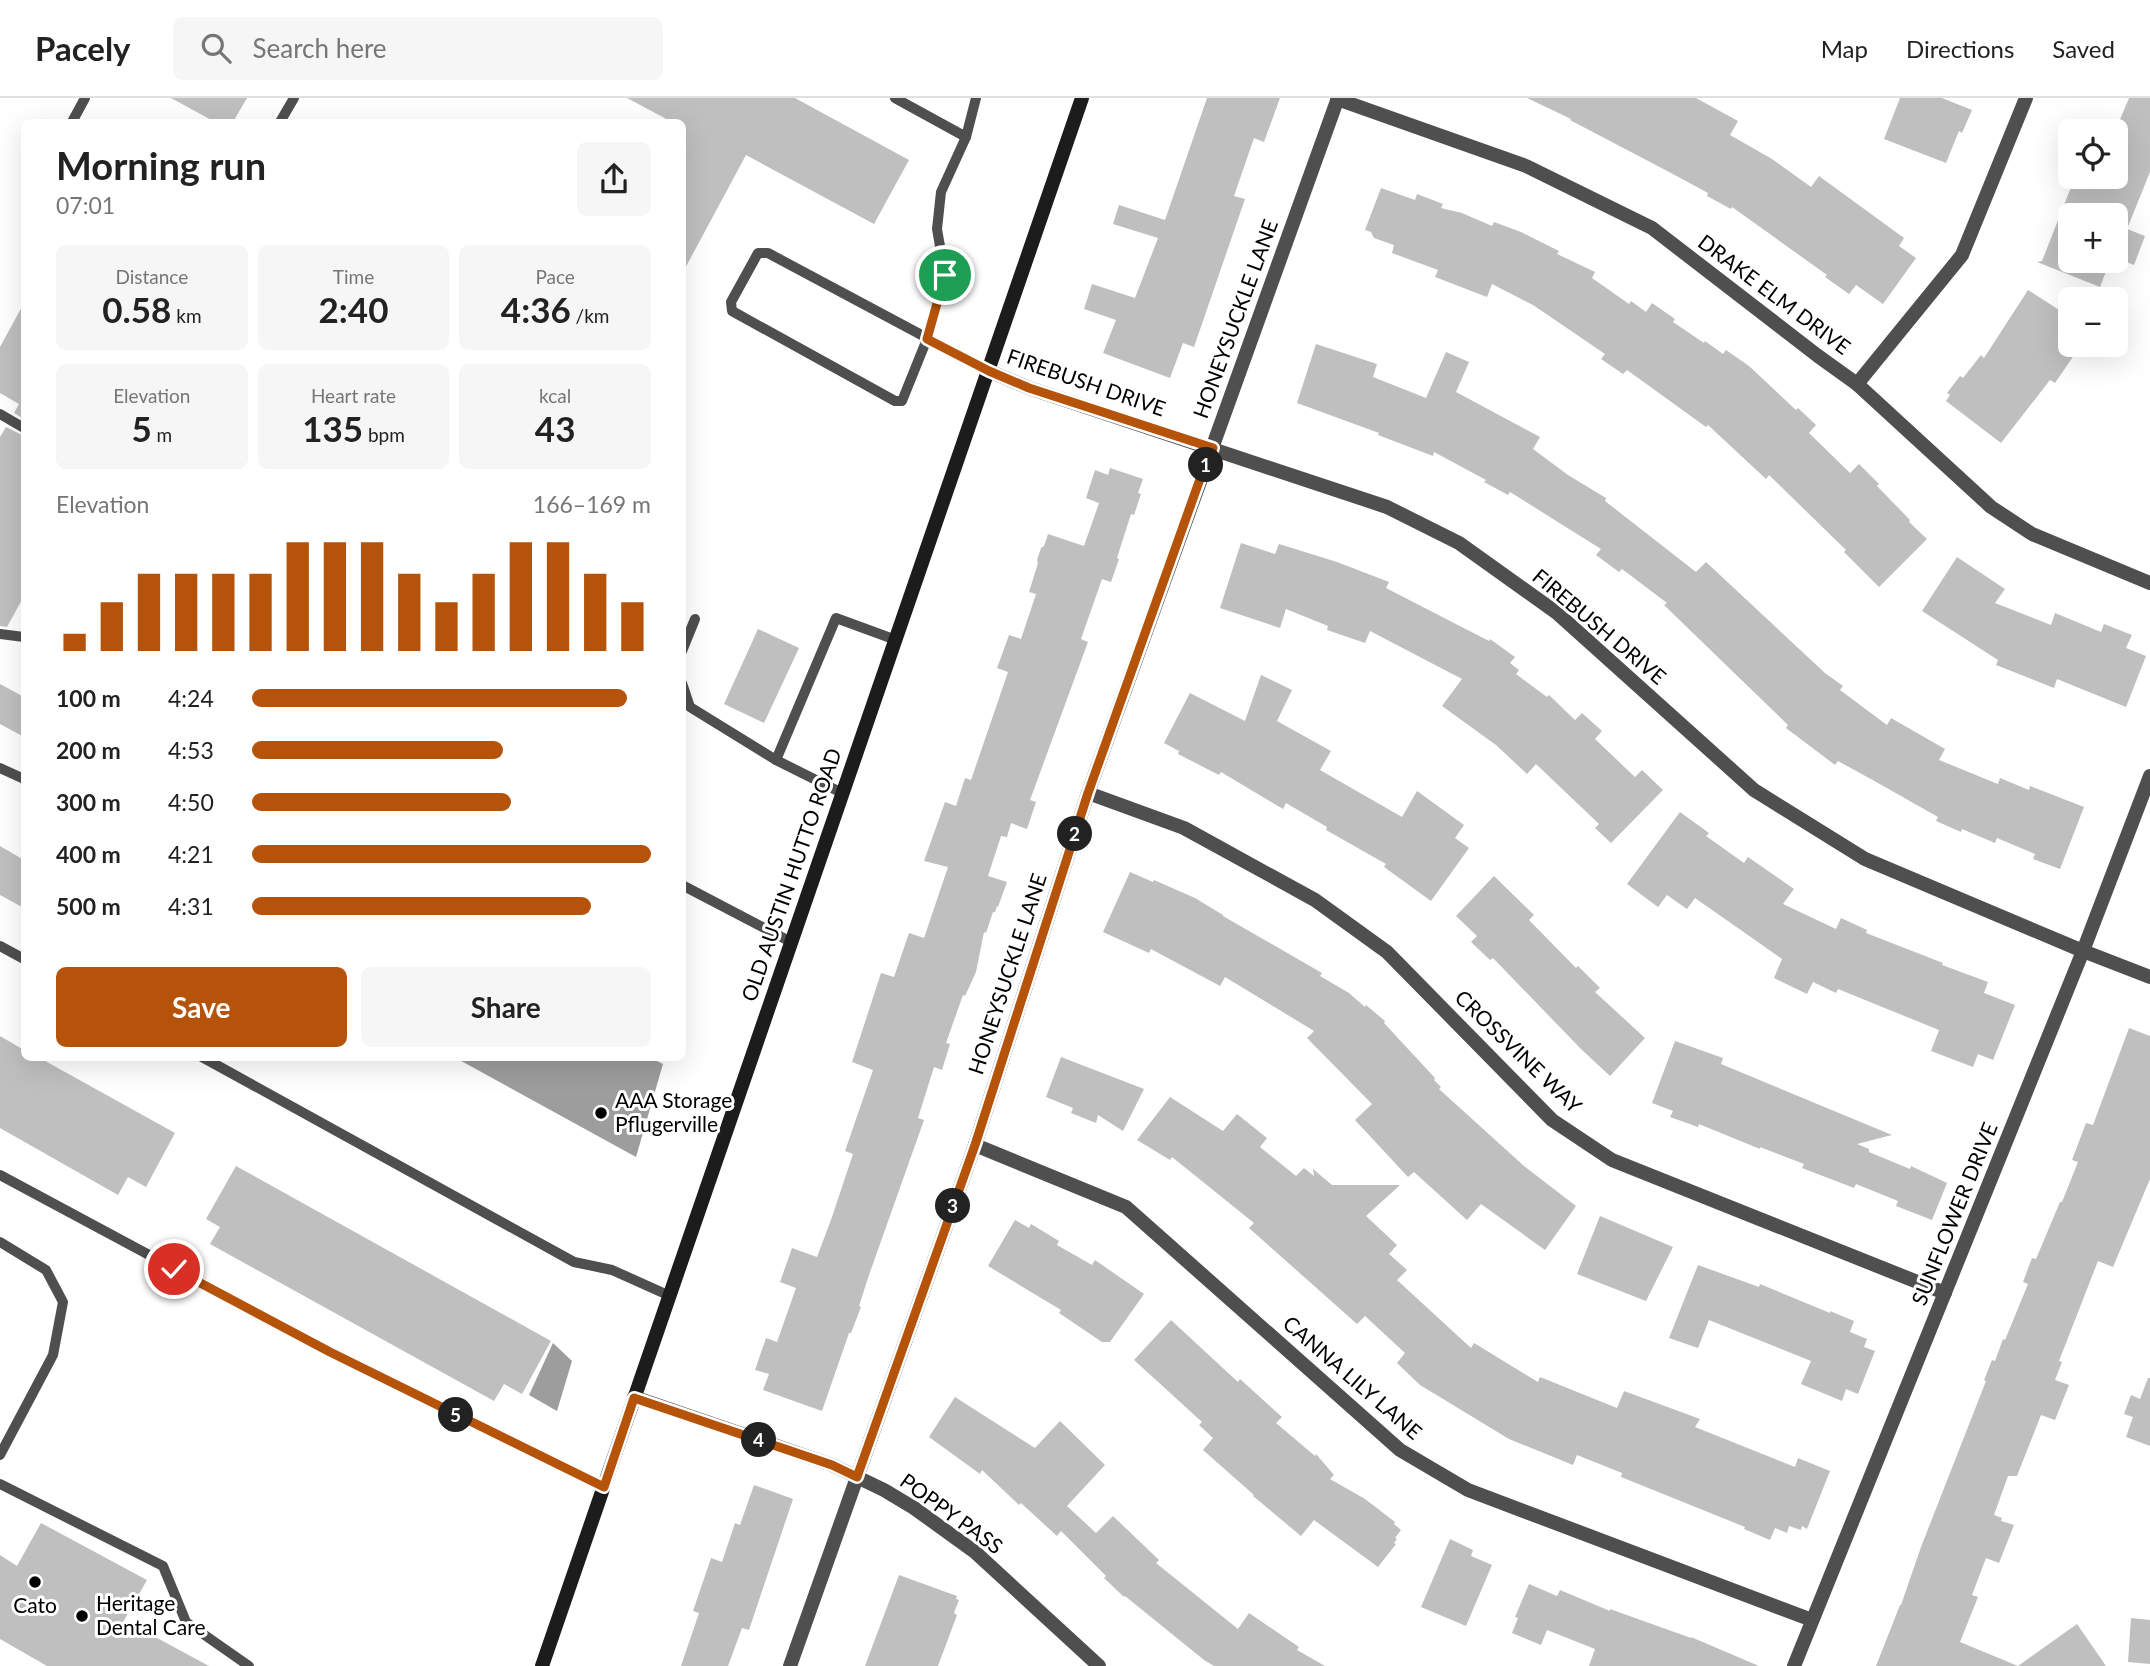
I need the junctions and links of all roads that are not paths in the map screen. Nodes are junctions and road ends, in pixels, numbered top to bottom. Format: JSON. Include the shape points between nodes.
{"nodes":[{"id":1,"x":85,"y":98,"type":"edge"},
{"id":2,"x":294,"y":98,"type":"edge"},
{"id":3,"x":895,"y":98,"type":"edge"},
{"id":4,"x":976,"y":98,"type":"edge"},
{"id":5,"x":2026,"y":98,"type":"edge"},
{"id":6,"x":1338,"y":99,"type":"edge"},
{"id":7,"x":1077,"y":100,"type":"edge"},
{"id":8,"x":74,"y":119,"type":"edge"},
{"id":9,"x":283,"y":119,"type":"edge"},
{"id":10,"x":967,"y":137,"type":"junction"},
{"id":11,"x":927,"y":339,"type":"junction"},
{"id":12,"x":989,"y":371,"type":"junction"},
{"id":13,"x":1857,"y":384,"type":"junction"},
{"id":14,"x":0,"y":414,"type":"edge"},
{"id":15,"x":21,"y":426,"type":"edge"},
{"id":16,"x":1213,"y":448,"type":"junction"},
{"id":17,"x":2150,"y":583,"type":"edge"},
{"id":18,"x":695,"y":619,"type":"dead end"},
{"id":19,"x":0,"y":634,"type":"edge"},
{"id":20,"x":21,"y":637,"type":"edge"},
{"id":21,"x":896,"y":640,"type":"junction"},
{"id":22,"x":686,"y":641,"type":"edge"},
{"id":23,"x":686,"y":695,"type":"edge"},
{"id":24,"x":776,"y":760,"type":"junction"},
{"id":25,"x":0,"y":768,"type":"edge"},
{"id":26,"x":2150,"y":776,"type":"edge"},
{"id":27,"x":21,"y":778,"type":"edge"},
{"id":28,"x":842,"y":793,"type":"junction"},
{"id":29,"x":1088,"y":793,"type":"junction"},
{"id":30,"x":686,"y":887,"type":"edge"},
{"id":31,"x":791,"y":942,"type":"junction"},
{"id":32,"x":0,"y":946,"type":"edge"},
{"id":33,"x":2083,"y":951,"type":"junction"},
{"id":34,"x":21,"y":957,"type":"edge"},
{"id":35,"x":2150,"y":977,"type":"edge"},
{"id":36,"x":209,"y":1061,"type":"edge"},
{"id":37,"x":975,"y":1145,"type":"junction"},
{"id":38,"x":0,"y":1175,"type":"edge"},
{"id":39,"x":0,"y":1242,"type":"edge"},
{"id":40,"x":1945,"y":1293,"type":"junction"},
{"id":41,"x":670,"y":1296,"type":"junction"},
{"id":42,"x":634,"y":1398,"type":"junction"},
{"id":43,"x":0,"y":1455,"type":"edge"},
{"id":44,"x":857,"y":1477,"type":"junction"},
{"id":45,"x":0,"y":1484,"type":"edge"},
{"id":46,"x":604,"y":1487,"type":"junction"},
{"id":47,"x":1812,"y":1620,"type":"junction"},
{"id":48,"x":234,"y":1655,"type":"junction"},
{"id":49,"x":226,"y":1666,"type":"edge"},
{"id":50,"x":249,"y":1666,"type":"edge"},
{"id":51,"x":542,"y":1666,"type":"edge"},
{"id":52,"x":790,"y":1666,"type":"edge"},
{"id":53,"x":1099,"y":1666,"type":"edge"},
{"id":54,"x":1794,"y":1666,"type":"edge"}],
"edges":[{"from":1,"to":8,"type":"lane"},
{"from":2,"to":9,"type":"lane"},
{"from":3,"to":10,"type":"lane"},
{"from":4,"to":10,"type":"lane"},
{"from":5,"to":13,"type":"street","via":[[1962,255]]},
{"from":6,"to":13,"type":"street","name":"DRAKE ELM DRIVE","via":[[1526,166],[1652,228]]},
{"from":6,"to":16,"type":"street","name":"HONEYSUCKLE LANE"},
{"from":7,"to":12,"type":"street","name":"OLD AUSTIN HUTTO ROAD"},
{"from":10,"to":11,"type":"lane","via":[[941,192],[937,229],[945,275]]},
{"from":11,"to":11,"type":"lane","via":[[768,253],[758,253],[731,302],[732,311],[895,401],[902,401]]},
{"from":11,"to":12,"type":"lane"},
{"from":12,"to":16,"type":"street","name":"FIREBUSH DRIVE"},
{"from":12,"to":21,"type":"street","name":"OLD AUSTIN HUTTO ROAD"},
{"from":13,"to":17,"type":"street","name":"DRAKE ELM DRIVE","via":[[1991,507],[2032,534]]},
{"from":14,"to":15,"type":"lane"},
{"from":16,"to":29,"type":"street","name":"HONEYSUCKLE LANE"},
{"from":16,"to":33,"type":"street","name":"FIREBUSH DRIVE","via":[[1388,507],[1459,543],[1557,613],[1754,790],[1865,859]]},
{"from":18,"to":22,"type":"lane"},
{"from":19,"to":20,"type":"lane"},
{"from":21,"to":24,"type":"lane","via":[[836,618]]},
{"from":21,"to":28,"type":"street","name":"OLD AUSTIN HUTTO ROAD"},
{"from":23,"to":24,"type":"lane","via":[[690,707]]},
{"from":24,"to":28,"type":"lane"},
{"from":25,"to":27,"type":"lane"},
{"from":26,"to":33,"type":"street","name":"SUNFLOWER DRIVE"},
{"from":28,"to":31,"type":"street","name":"OLD AUSTIN HUTTO ROAD"},
{"from":29,"to":37,"type":"street","name":"HONEYSUCKLE LANE"},
{"from":29,"to":40,"type":"street","name":"CROSSVINE WAY","via":[[1184,828],[1315,900],[1388,952],[1552,1120],[1612,1160]]},
{"from":30,"to":31,"type":"lane"},
{"from":31,"to":41,"type":"street","name":"OLD AUSTIN HUTTO ROAD"},
{"from":32,"to":34,"type":"lane"},
{"from":33,"to":35,"type":"street","name":"FIREBUSH DRIVE"},
{"from":33,"to":40,"type":"street","name":"SUNFLOWER DRIVE"},
{"from":36,"to":41,"type":"lane","via":[[574,1262],[612,1270]]},
{"from":37,"to":44,"type":"street","name":"HONEYSUCKLE LANE"},
{"from":37,"to":47,"type":"street","name":"CANNA LILY LANE","via":[[1126,1207],[1399,1450],[1468,1490]]},
{"from":38,"to":46,"type":"lane","via":[[330,1352]]},
{"from":39,"to":43,"type":"lane","via":[[46,1270],[63,1302],[53,1355]]},
{"from":40,"to":47,"type":"street","name":"SUNFLOWER DRIVE"},
{"from":41,"to":42,"type":"street","name":"OLD AUSTIN HUTTO ROAD"},
{"from":42,"to":44,"type":"street","name":"POPPY PASS"},
{"from":42,"to":46,"type":"street","name":"OLD AUSTIN HUTTO ROAD"},
{"from":44,"to":52,"type":"street","name":"HONEYSUCKLE LANE"},
{"from":44,"to":53,"type":"street","name":"POPPY PASS","via":[[914,1508],[975,1552]]},
{"from":45,"to":48,"type":"lane","via":[[163,1566],[186,1622]]},
{"from":46,"to":51,"type":"street","name":"OLD AUSTIN HUTTO ROAD"},
{"from":47,"to":54,"type":"street","name":"SUNFLOWER DRIVE"},
{"from":48,"to":49,"type":"lane"},
{"from":48,"to":50,"type":"lane"}]}
